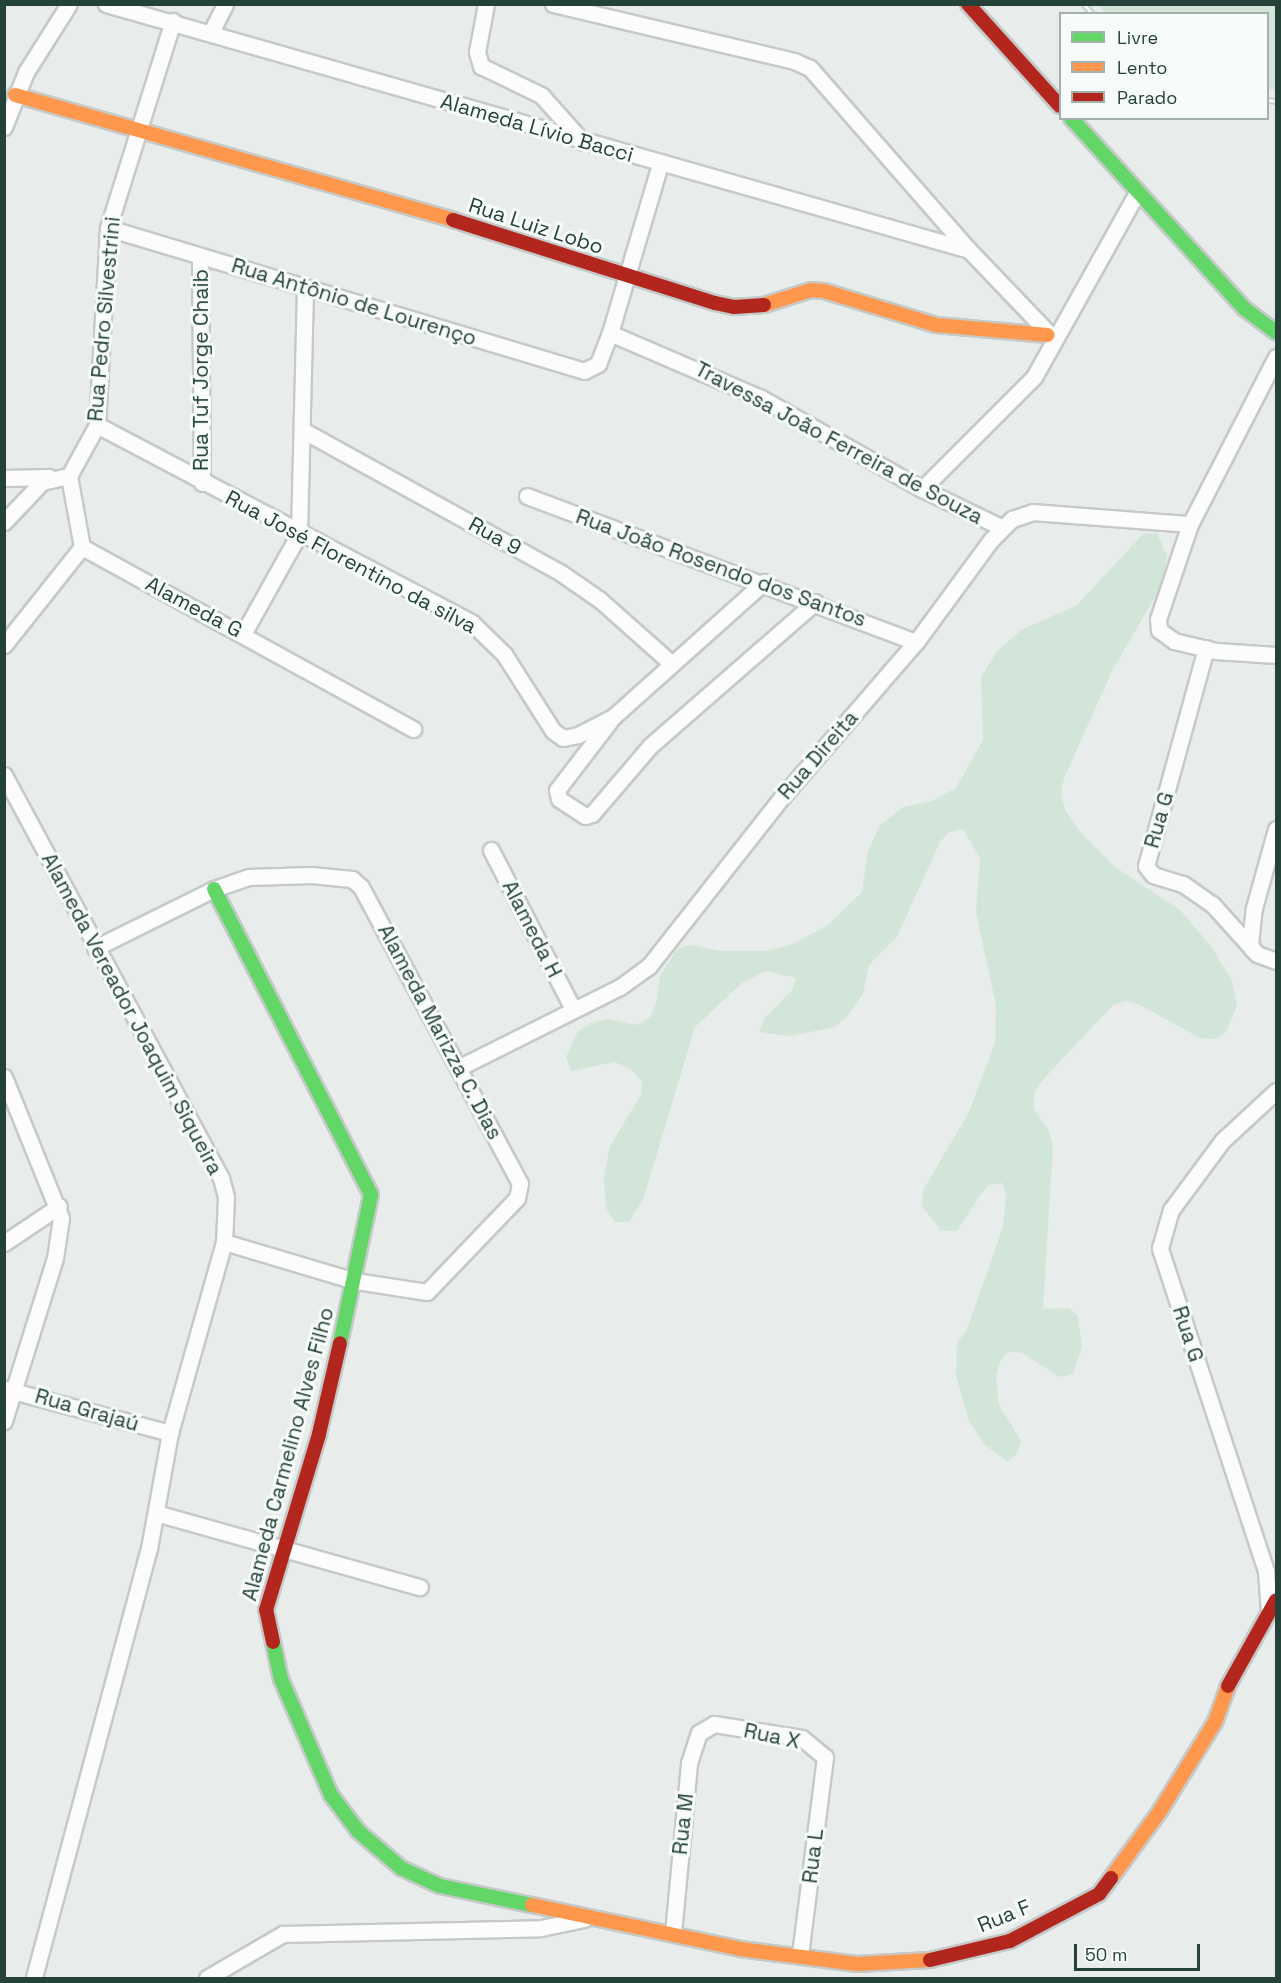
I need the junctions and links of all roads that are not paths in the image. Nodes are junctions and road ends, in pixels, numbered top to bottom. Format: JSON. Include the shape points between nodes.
{"nodes":[{"id":1,"x":69,"y":4,"type":"edge"},
{"id":2,"x":106,"y":4,"type":"edge"},
{"id":3,"x":225,"y":4,"type":"edge"},
{"id":4,"x":486,"y":4,"type":"edge"},
{"id":5,"x":553,"y":4,"type":"edge"},
{"id":6,"x":968,"y":4,"type":"edge"},
{"id":7,"x":575,"y":7,"type":"edge"},
{"id":8,"x":173,"y":21,"type":"junction"},
{"id":9,"x":211,"y":32,"type":"junction"},
{"id":10,"x":15,"y":95,"type":"junction"},
{"id":11,"x":1059,"y":105,"type":"edge"},
{"id":12,"x":1073,"y":120,"type":"edge"},
{"id":13,"x":4,"y":128,"type":"edge"},
{"id":14,"x":139,"y":128,"type":"junction"},
{"id":15,"x":583,"y":142,"type":"junction"},
{"id":16,"x":660,"y":164,"type":"junction"},
{"id":17,"x":1137,"y":193,"type":"junction"},
{"id":18,"x":108,"y":228,"type":"junction"},
{"id":19,"x":969,"y":250,"type":"junction"},
{"id":20,"x":200,"y":257,"type":"junction"},
{"id":21,"x":624,"y":277,"type":"junction"},
{"id":22,"x":305,"y":287,"type":"junction"},
{"id":23,"x":1276,"y":332,"type":"edge"},
{"id":24,"x":610,"y":333,"type":"junction"},
{"id":25,"x":1052,"y":337,"type":"junction"},
{"id":26,"x":1276,"y":357,"type":"edge"},
{"id":27,"x":97,"y":424,"type":"junction"},
{"id":28,"x":304,"y":431,"type":"junction"},
{"id":29,"x":69,"y":476,"type":"junction"},
{"id":30,"x":53,"y":477,"type":"junction"},
{"id":31,"x":4,"y":478,"type":"edge"},
{"id":32,"x":202,"y":483,"type":"junction"},
{"id":33,"x":922,"y":489,"type":"junction"},
{"id":34,"x":526,"y":496,"type":"dead end"},
{"id":35,"x":4,"y":522,"type":"edge"},
{"id":36,"x":1190,"y":524,"type":"junction"},
{"id":37,"x":1001,"y":528,"type":"junction"},
{"id":38,"x":299,"y":534,"type":"junction"},
{"id":39,"x":82,"y":547,"type":"junction"},
{"id":40,"x":764,"y":582,"type":"junction"},
{"id":41,"x":815,"y":602,"type":"junction"},
{"id":42,"x":243,"y":634,"type":"junction"},
{"id":43,"x":916,"y":642,"type":"junction"},
{"id":44,"x":4,"y":645,"type":"edge"},
{"id":45,"x":1206,"y":648,"type":"junction"},
{"id":46,"x":1276,"y":655,"type":"edge"},
{"id":47,"x":671,"y":663,"type":"junction"},
{"id":48,"x":613,"y":717,"type":"junction"},
{"id":49,"x":414,"y":729,"type":"dead end"},
{"id":50,"x":4,"y":775,"type":"edge"},
{"id":51,"x":1276,"y":829,"type":"edge"},
{"id":52,"x":491,"y":850,"type":"dead end"},
{"id":53,"x":214,"y":889,"type":"junction"},
{"id":54,"x":95,"y":948,"type":"junction"},
{"id":55,"x":1252,"y":950,"type":"junction"},
{"id":56,"x":1276,"y":961,"type":"edge"},
{"id":57,"x":573,"y":1009,"type":"junction"},
{"id":58,"x":460,"y":1067,"type":"junction"},
{"id":59,"x":4,"y":1077,"type":"edge"},
{"id":60,"x":1276,"y":1091,"type":"edge"},
{"id":61,"x":59,"y":1206,"type":"junction"},
{"id":62,"x":224,"y":1242,"type":"junction"},
{"id":63,"x":4,"y":1243,"type":"edge"},
{"id":64,"x":355,"y":1281,"type":"junction"},
{"id":65,"x":9,"y":1389,"type":"edge"},
{"id":66,"x":4,"y":1421,"type":"edge"},
{"id":67,"x":170,"y":1433,"type":"junction"},
{"id":68,"x":156,"y":1513,"type":"junction"},
{"id":69,"x":283,"y":1551,"type":"junction"},
{"id":70,"x":420,"y":1587,"type":"dead end"},
{"id":71,"x":1273,"y":1606,"type":"edge"},
{"id":72,"x":714,"y":1724,"type":"joint"},
{"id":73,"x":825,"y":1757,"type":"joint"},
{"id":74,"x":591,"y":1917,"type":"junction"},
{"id":75,"x":673,"y":1933,"type":"junction"},
{"id":76,"x":800,"y":1955,"type":"junction"},
{"id":77,"x":34,"y":1978,"type":"edge"},
{"id":78,"x":207,"y":1978,"type":"edge"}],
"edges":[{"from":1,"to":10,"type":"street"},
{"from":2,"to":8,"type":"street","name":"Alameda Lívio Bacci"},
{"from":3,"to":9,"type":"street"},
{"from":4,"to":15,"type":"street","via":[[477,52],[481,66],[542,94]]},
{"from":5,"to":7,"type":"street"},
{"from":6,"to":11,"type":"street"},
{"from":7,"to":19,"type":"street","via":[[810,68]]},
{"from":8,"to":9,"type":"street","name":"Alameda Lívio Bacci"},
{"from":8,"to":14,"type":"street","name":"Rua Pedro Silvestrini"},
{"from":9,"to":15,"type":"street","name":"Alameda Lívio Bacci"},
{"from":10,"to":13,"type":"street"},
{"from":10,"to":14,"type":"street","name":"Rua Luiz Lobo"},
{"from":12,"to":17,"type":"street"},
{"from":14,"to":18,"type":"street","name":"Rua Pedro Silvestrini"},
{"from":14,"to":21,"type":"street","name":"Rua Luiz Lobo","via":[[397,201]]},
{"from":15,"to":16,"type":"street","name":"Alameda Lívio Bacci"},
{"from":16,"to":19,"type":"street","name":"Alameda Lívio Bacci"},
{"from":16,"to":21,"type":"street"},
{"from":17,"to":23,"type":"street","via":[[1245,309]]},
{"from":17,"to":25,"type":"street"},
{"from":18,"to":20,"type":"street","name":"Rua Antônio de Lourenço"},
{"from":18,"to":27,"type":"street","name":"Rua Pedro Silvestrini"},
{"from":19,"to":25,"type":"street"},
{"from":20,"to":22,"type":"street","name":"Rua Antônio de Lourenço"},
{"from":20,"to":32,"type":"street","name":"Rua Tuf Jorge Chaib"},
{"from":21,"to":24,"type":"street"},
{"from":21,"to":25,"type":"street","name":"Rua Luiz Lobo","via":[[734,307],[766,305],[811,290],[824,291],[936,325]]},
{"from":22,"to":24,"type":"street","name":"Rua Antônio de Lourenço","via":[[584,371],[598,364]]},
{"from":22,"to":28,"type":"street"},
{"from":24,"to":33,"type":"street","name":"Travessa João Ferreira de Souza","via":[[761,398]]},
{"from":25,"to":33,"type":"street","via":[[1034,377]]},
{"from":26,"to":36,"type":"street"},
{"from":27,"to":29,"type":"street","name":"Rua Pedro Silvestrini"},
{"from":27,"to":32,"type":"street","name":"Rua José Florentino da silva"},
{"from":28,"to":38,"type":"street"},
{"from":28,"to":47,"type":"street","name":"Rua 9","via":[[561,573],[600,600]]},
{"from":29,"to":30,"type":"street"},
{"from":29,"to":39,"type":"street"},
{"from":30,"to":31,"type":"street"},
{"from":30,"to":35,"type":"street","via":[[32,490]]},
{"from":32,"to":38,"type":"street","name":"Rua José Florentino da silva"},
{"from":33,"to":37,"type":"street","name":"Travessa João Ferreira de Souza"},
{"from":34,"to":40,"type":"street","name":"Rua João Rosendo dos Santos"},
{"from":36,"to":37,"type":"street","name":"Rua Direita","via":[[1033,512],[1022,513]]},
{"from":36,"to":45,"type":"street","via":[[1158,619],[1159,630],[1174,641]]},
{"from":37,"to":43,"type":"street","name":"Rua Direita"},
{"from":38,"to":42,"type":"street"},
{"from":38,"to":48,"type":"street","name":"Rua José Florentino da silva","via":[[472,623],[489,636],[558,736],[578,735]]},
{"from":39,"to":42,"type":"street","name":"Alameda G"},
{"from":39,"to":44,"type":"street"},
{"from":40,"to":41,"type":"street","name":"Rua João Rosendo dos Santos"},
{"from":40,"to":47,"type":"street","name":"Rua José Florentino da silva"},
{"from":41,"to":43,"type":"street","name":"Rua João Rosendo dos Santos"},
{"from":41,"to":48,"type":"street","via":[[650,746],[592,814],[585,816],[559,799],[557,790]]},
{"from":42,"to":49,"type":"street","name":"Alameda G"},
{"from":43,"to":57,"type":"street","name":"Rua Direita","via":[[782,797],[649,966],[620,987]]},
{"from":45,"to":46,"type":"street"},
{"from":45,"to":55,"type":"street","name":"Rua G","via":[[1146,866],[1153,875],[1183,884],[1212,904]]},
{"from":47,"to":48,"type":"street","name":"Rua José Florentino da silva"},
{"from":50,"to":54,"type":"street","name":"Alameda Vereador Joaquim Siqueira"},
{"from":51,"to":55,"type":"street","via":[[1254,908]]},
{"from":52,"to":57,"type":"street","name":"Alameda H"},
{"from":53,"to":54,"type":"street"},
{"from":53,"to":58,"type":"street","name":"Alameda Marizza C. Dias","via":[[271,875],[352,879],[361,887]]},
{"from":53,"to":64,"type":"street","name":"Alameda Carmelino Alves Filho","via":[[367,1180],[371,1195]]},
{"from":54,"to":62,"type":"street","name":"Alameda Vereador Joaquim Siqueira","via":[[221,1178],[226,1197]]},
{"from":55,"to":56,"type":"street","name":"Rua G"},
{"from":57,"to":58,"type":"street","name":"Rua Direita"},
{"from":58,"to":64,"type":"street","name":"Alameda Marizza C. Dias","via":[[521,1190],[427,1292]]},
{"from":59,"to":61,"type":"street"},
{"from":60,"to":71,"type":"street","name":"Rua G","via":[[1222,1142],[1177,1202],[1160,1248],[1266,1571]]},
{"from":61,"to":63,"type":"street"},
{"from":61,"to":65,"type":"street","via":[[55,1258]]},
{"from":62,"to":64,"type":"street"},
{"from":62,"to":67,"type":"street","name":"Alameda Vereador Joaquim Siqueira"},
{"from":64,"to":69,"type":"street","name":"Alameda Carmelino Alves Filho","via":[[319,1434]]},
{"from":65,"to":66,"type":"street"},
{"from":65,"to":67,"type":"street","name":"Rua Grajaú"},
{"from":67,"to":68,"type":"street","name":"Alameda Vereador Joaquim Siqueira"},
{"from":68,"to":69,"type":"street"},
{"from":68,"to":77,"type":"street","name":"Alameda Vereador Joaquim Siqueira"},
{"from":69,"to":70,"type":"street"},
{"from":69,"to":74,"type":"street","name":"Alameda Carmelino Alves Filho","via":[[266,1610],[271,1643],[281,1679],[331,1795],[358,1831],[401,1868],[440,1886]]},
{"from":71,"to":76,"type":"street","name":"Rua F","via":[[1228,1683],[1215,1722],[1160,1811],[1099,1894],[1010,1941],[941,1959],[857,1964]]},
{"from":72,"to":73,"type":"street","name":"Rua X","via":[[802,1738]]},
{"from":72,"to":75,"type":"street","name":"Rua M","via":[[699,1733],[689,1763]]},
{"from":73,"to":76,"type":"street","name":"Rua L"},
{"from":74,"to":75,"type":"street","name":"Rua F"},
{"from":74,"to":78,"type":"street","via":[[541,1928],[283,1934]]},
{"from":75,"to":76,"type":"street","name":"Rua F","via":[[740,1949]]}]}
